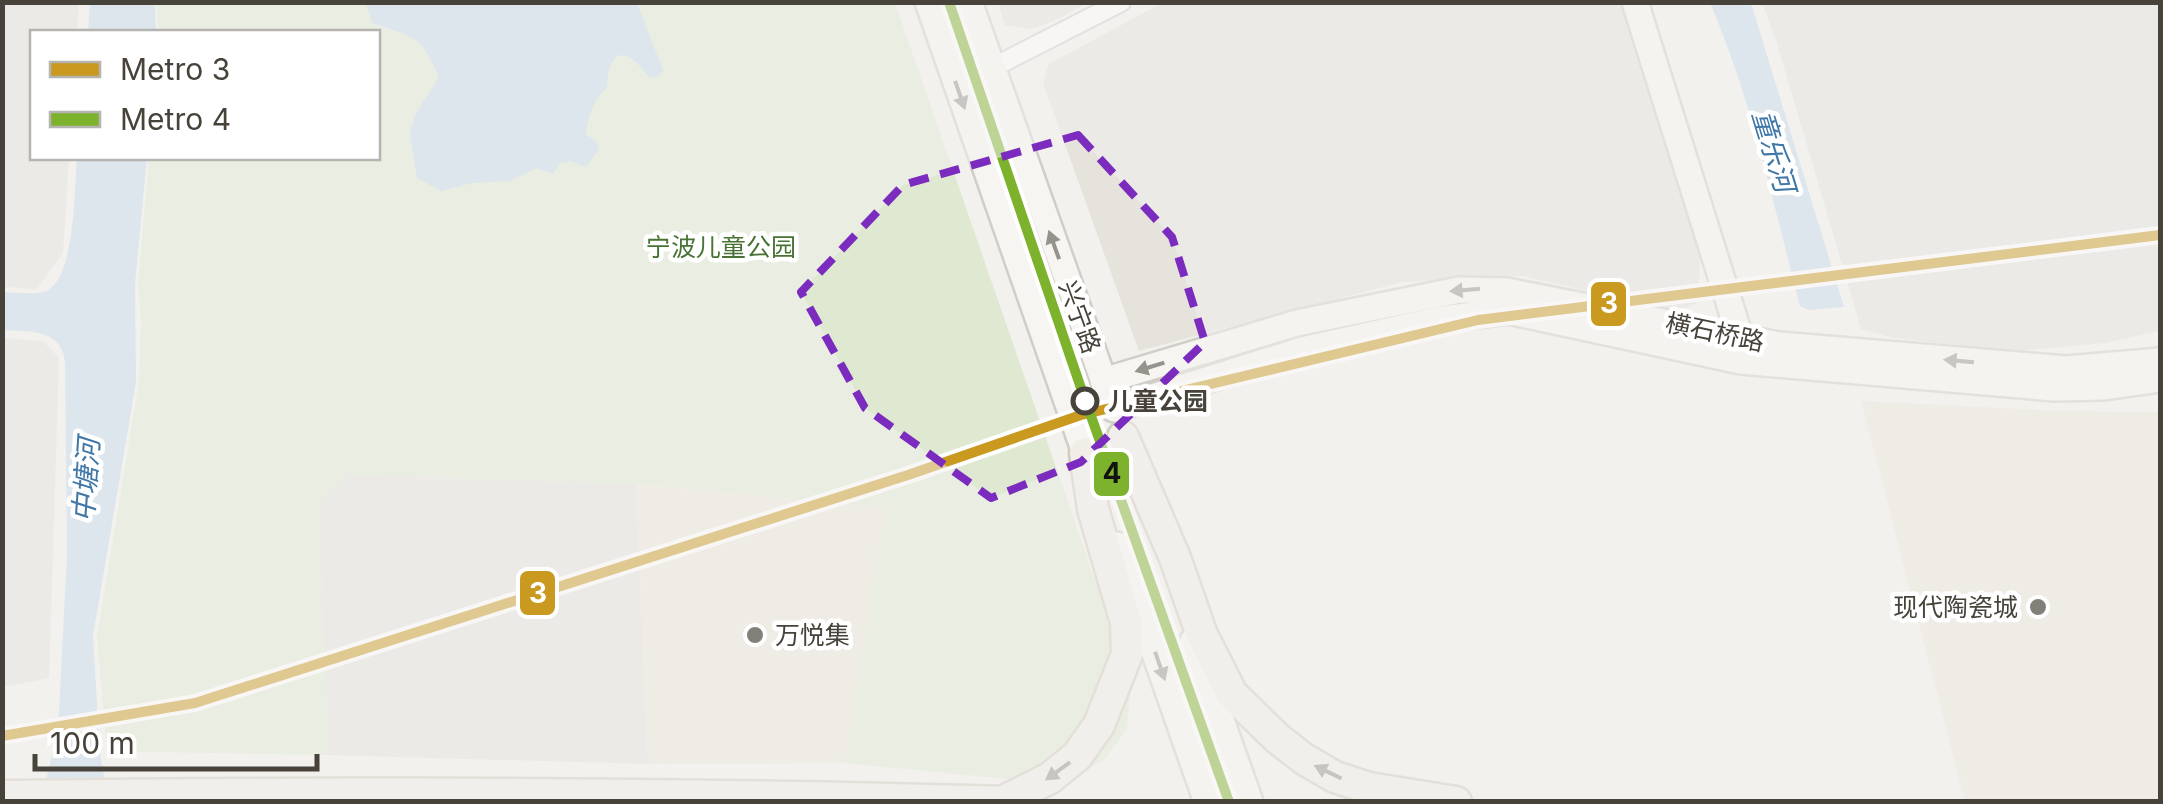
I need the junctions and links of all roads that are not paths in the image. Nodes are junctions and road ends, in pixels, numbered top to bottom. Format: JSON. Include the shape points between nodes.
{"nodes":[{"id":1,"x":928,"y":2,"type":"edge"},
{"id":2,"x":970,"y":2,"type":"edge"},
{"id":3,"x":1122,"y":2,"type":"edge"},
{"id":4,"x":1635,"y":2,"type":"edge"},
{"id":5,"x":992,"y":68,"type":"junction"},
{"id":6,"x":1740,"y":336,"type":"junction"},
{"id":7,"x":2160,"y":361,"type":"edge"},
{"id":8,"x":2160,"y":379,"type":"edge"},
{"id":9,"x":1103,"y":381,"type":"junction"},
{"id":10,"x":1118,"y":423,"type":"junction"},
{"id":11,"x":1085,"y":452,"type":"junction"},
{"id":12,"x":2,"y":796,"type":"edge"},
{"id":13,"x":212,"y":797,"type":"edge"},
{"id":14,"x":1006,"y":801,"type":"edge"},
{"id":15,"x":1206,"y":802,"type":"edge"},
{"id":16,"x":1250,"y":802,"type":"edge"},
{"id":17,"x":1456,"y":802,"type":"edge"}],
"edges":[{"from":1,"to":11,"type":"main road","name":"兴宁路","one_way":true},
{"from":2,"to":5,"type":"main road","name":"兴宁路"},
{"from":3,"to":5,"type":"street"},
{"from":4,"to":6,"type":"main road"},
{"from":9,"to":5,"type":"main road","name":"兴宁路","one_way":true},
{"from":7,"to":6,"type":"main road","name":"横石桥路","one_way":true,"via":[[2012,366]]},
{"from":6,"to":9,"type":"main road","name":"横石桥路","one_way":true,"via":[[1506,290],[1459,290],[1297,323]]},
{"from":8,"to":10,"type":"main road","name":"横石桥路","via":[[2054,388],[1741,361],[1508,312],[1442,318],[1302,350]]},
{"from":9,"to":10,"type":"main road","name":"兴宁路"},
{"from":10,"to":16,"type":"main road","name":"兴宁路"},
{"from":17,"to":10,"type":"main road","one_way":true,"via":[[1335,777],[1277,738],[1232,694]]},
{"from":11,"to":14,"type":"main road","one_way":true,"via":[[1093,510],[1126,622],[1127,654],[1099,726],[1077,756]]},
{"from":11,"to":15,"type":"main road","name":"兴宁路","one_way":true},
{"from":12,"to":13,"type":"main road"},
{"from":13,"to":14,"type":"main road"}]}
